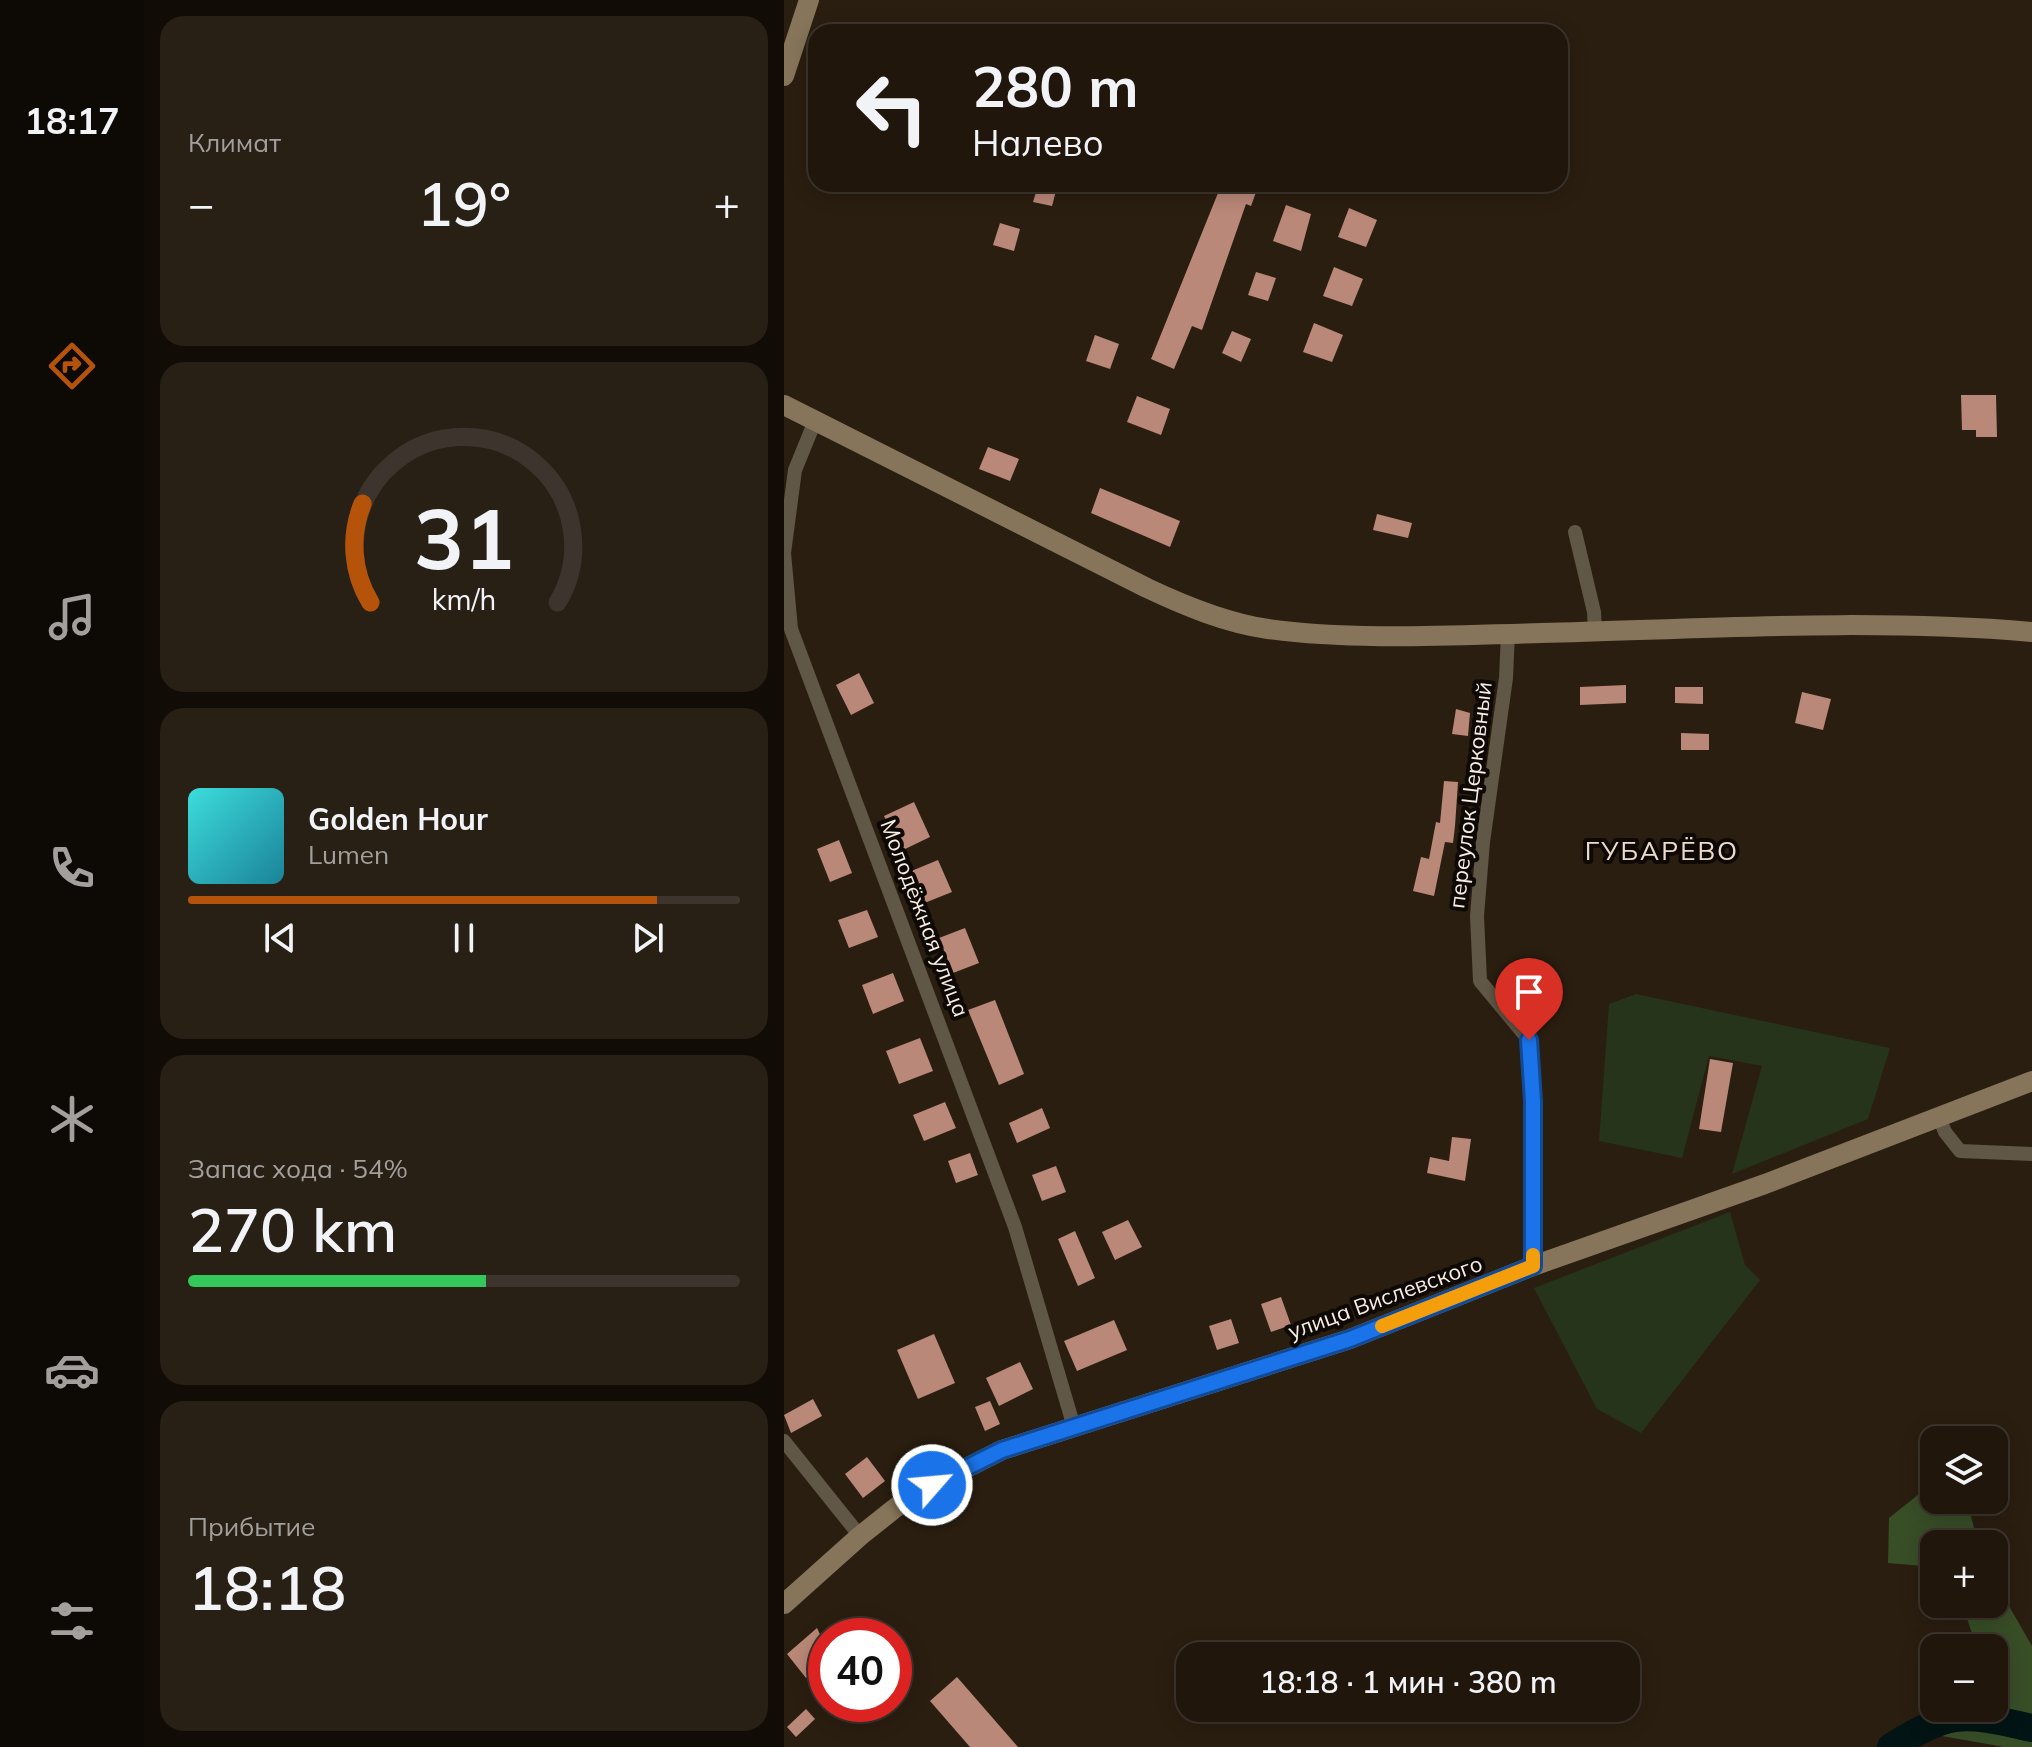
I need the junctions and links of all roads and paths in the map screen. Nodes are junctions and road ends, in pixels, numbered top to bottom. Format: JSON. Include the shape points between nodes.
{"nodes":[{"id":1,"x":809,"y":0,"type":"edge"},
{"id":2,"x":784,"y":76,"type":"edge"},
{"id":3,"x":784,"y":405,"type":"edge"},
{"id":4,"x":815,"y":421,"type":"junction"},
{"id":5,"x":795,"y":470,"type":"junction"},
{"id":6,"x":784,"y":482,"type":"edge"},
{"id":7,"x":1575,"y":532,"type":"dead end"},
{"id":8,"x":788,"y":627,"type":"edge"},
{"id":9,"x":1595,"y":632,"type":"junction"},
{"id":10,"x":2032,"y":632,"type":"edge"},
{"id":11,"x":1508,"y":633,"type":"junction"},
{"id":12,"x":2032,"y":1081,"type":"edge"},
{"id":13,"x":1939,"y":1117,"type":"junction"},
{"id":14,"x":2032,"y":1154,"type":"edge"},
{"id":15,"x":1533,"y":1266,"type":"junction"},
{"id":16,"x":1074,"y":1427,"type":"junction"},
{"id":17,"x":784,"y":1441,"type":"edge"},
{"id":18,"x":860,"y":1536,"type":"junction"},
{"id":19,"x":784,"y":1604,"type":"edge"}],
"edges":[{"from":1,"to":2,"type":"main road"},
{"from":3,"to":4,"type":"main road"},
{"from":4,"to":5,"type":"street","name":"Молодёжная улица"},
{"from":4,"to":11,"type":"main road","via":[[1195,610],[1265,628],[1325,635]]},
{"from":5,"to":6,"type":"street"},
{"from":5,"to":8,"type":"street","name":"Молодёжная улица","via":[[784,553]]},
{"from":7,"to":9,"type":"street"},
{"from":8,"to":16,"type":"street","name":"Молодёжная улица","via":[[1015,1227]]},
{"from":9,"to":10,"type":"main road","via":[[1836,625]]},
{"from":9,"to":11,"type":"main road"},
{"from":11,"to":15,"type":"street","name":"переулок Церковный","via":[[1478,901],[1480,981],[1529,1040]]},
{"from":12,"to":13,"type":"main road","name":"улица Вислевского"},
{"from":13,"to":14,"type":"street","via":[[1960,1151]]},
{"from":13,"to":15,"type":"main road","name":"улица Вислевского"},
{"from":15,"to":16,"type":"main road","name":"улица Вислевского","via":[[1350,1339]]},
{"from":16,"to":18,"type":"main road","name":"улица Вислевского","via":[[1002,1450],[909,1497]]},
{"from":17,"to":18,"type":"street"},
{"from":18,"to":19,"type":"main road","name":"улица Вислевского"}]}
